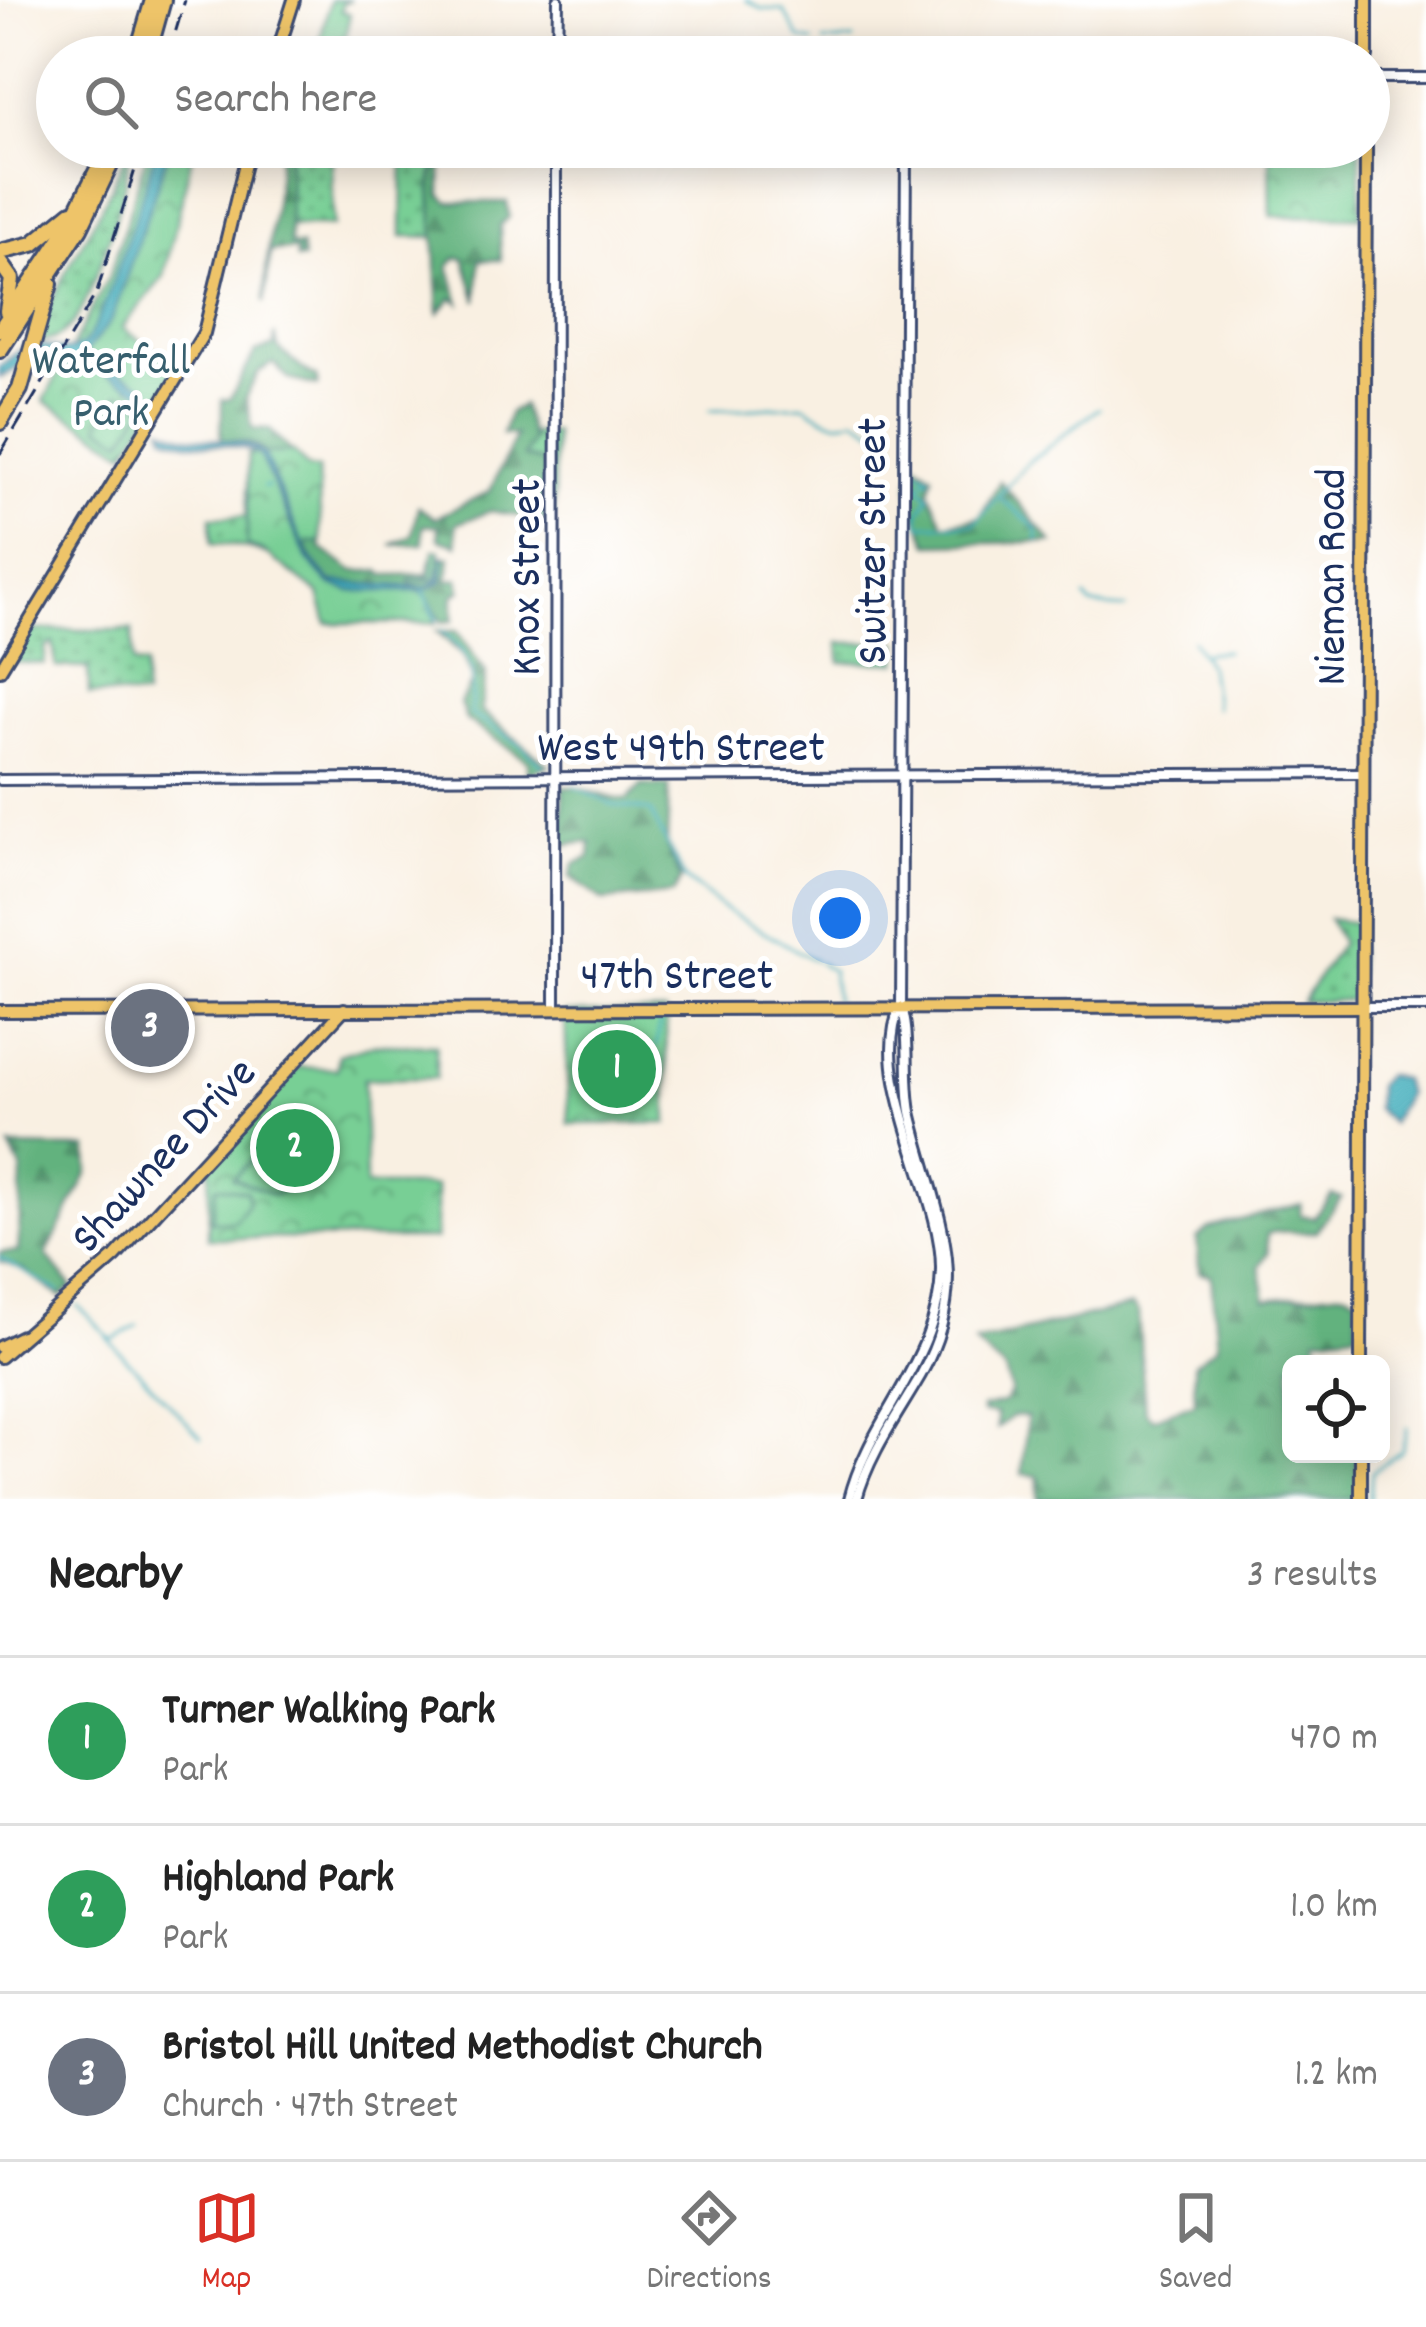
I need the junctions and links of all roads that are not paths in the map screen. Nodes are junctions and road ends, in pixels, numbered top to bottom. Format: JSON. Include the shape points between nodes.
{"nodes":[{"id":1,"x":153,"y":0,"type":"edge"},
{"id":2,"x":163,"y":0,"type":"edge"},
{"id":3,"x":294,"y":0,"type":"edge"},
{"id":4,"x":557,"y":0,"type":"edge"},
{"id":5,"x":1367,"y":0,"type":"edge"},
{"id":6,"x":142,"y":36,"type":"edge"},
{"id":7,"x":153,"y":36,"type":"edge"},
{"id":8,"x":283,"y":36,"type":"edge"},
{"id":9,"x":557,"y":36,"type":"edge"},
{"id":10,"x":1367,"y":36,"type":"edge"},
{"id":11,"x":1390,"y":78,"type":"edge"},
{"id":12,"x":1426,"y":78,"type":"edge"},
{"id":13,"x":99,"y":168,"type":"edge"},
{"id":14,"x":108,"y":168,"type":"edge"},
{"id":15,"x":244,"y":168,"type":"edge"},
{"id":16,"x":556,"y":168,"type":"edge"},
{"id":17,"x":905,"y":168,"type":"edge"},
{"id":18,"x":1366,"y":168,"type":"edge"},
{"id":19,"x":84,"y":200,"type":"junction"},
{"id":20,"x":0,"y":252,"type":"edge"},
{"id":21,"x":0,"y":262,"type":"edge"},
{"id":22,"x":58,"y":262,"type":"junction"},
{"id":23,"x":0,"y":330,"type":"edge"},
{"id":24,"x":0,"y":350,"type":"edge"},
{"id":25,"x":0,"y":422,"type":"edge"},
{"id":26,"x":0,"y":670,"type":"edge"},
{"id":27,"x":1363,"y":773,"type":"junction"},
{"id":28,"x":556,"y":778,"type":"junction"},
{"id":29,"x":902,"y":778,"type":"junction"},
{"id":30,"x":0,"y":780,"type":"edge"},
{"id":31,"x":901,"y":1006,"type":"junction"},
{"id":32,"x":1426,"y":1006,"type":"edge"},
{"id":33,"x":1362,"y":1007,"type":"junction"},
{"id":34,"x":555,"y":1008,"type":"junction"},
{"id":35,"x":328,"y":1009,"type":"junction"},
{"id":36,"x":344,"y":1010,"type":"junction"},
{"id":37,"x":0,"y":1011,"type":"edge"},
{"id":38,"x":331,"y":1023,"type":"junction"},
{"id":39,"x":22,"y":1336,"type":"junction"},
{"id":40,"x":0,"y":1346,"type":"edge"},
{"id":41,"x":1361,"y":1355,"type":"edge"},
{"id":42,"x":0,"y":1357,"type":"edge"},
{"id":43,"x":1361,"y":1463,"type":"edge"},
{"id":44,"x":853,"y":1499,"type":"edge"},
{"id":45,"x":1361,"y":1499,"type":"edge"}],
"edges":[{"from":1,"to":6,"type":"highway"},
{"from":2,"to":7,"type":"highway"},
{"from":3,"to":8,"type":"main road"},
{"from":4,"to":9,"type":"street"},
{"from":5,"to":10,"type":"main road"},
{"from":11,"to":12,"type":"street"},
{"from":13,"to":19,"type":"highway"},
{"from":14,"to":22,"type":"highway"},
{"from":15,"to":26,"type":"main road","via":[[204,333]]},
{"from":16,"to":28,"type":"street","name":"Knox Street"},
{"from":17,"to":29,"type":"street","name":"Switzer Street"},
{"from":18,"to":27,"type":"main road","name":"Nieman Road"},
{"from":19,"to":20,"type":"highway","via":[[45,237]]},
{"from":19,"to":23,"type":"highway"},
{"from":21,"to":23,"type":"highway","via":[[13,285]]},
{"from":22,"to":24,"type":"highway"},
{"from":22,"to":25,"type":"highway","via":[[22,381]]},
{"from":27,"to":29,"type":"street","name":"West 49th Street"},
{"from":27,"to":33,"type":"main road","name":"Nieman Road"},
{"from":28,"to":29,"type":"street","name":"West 49th Street"},
{"from":28,"to":30,"type":"street","name":"West 49th Street"},
{"from":28,"to":34,"type":"street","name":"Knox Street"},
{"from":29,"to":31,"type":"street","name":"Switzer Street"},
{"from":31,"to":33,"type":"main road","name":"47th Street"},
{"from":31,"to":34,"type":"main road","name":"47th Street"},
{"from":31,"to":44,"type":"street","name":"Switzer Street","via":[[910,1106],[946,1230],[948,1297],[931,1357]]},
{"from":32,"to":33,"type":"street","name":"47th Street"},
{"from":33,"to":41,"type":"main road","name":"Nieman Road"},
{"from":34,"to":36,"type":"main road","name":"47th Street"},
{"from":35,"to":36,"type":"main road","name":"47th Street"},
{"from":35,"to":37,"type":"main road","name":"47th Street"},
{"from":35,"to":38,"type":"main road"},
{"from":36,"to":38,"type":"main road","name":"Shawnee Drive"},
{"from":38,"to":39,"type":"main road","name":"Shawnee Drive","via":[[111,1261]]},
{"from":39,"to":40,"type":"main road","name":"Shawnee Drive"},
{"from":39,"to":42,"type":"main road","name":"Shawnee Drive"},
{"from":43,"to":45,"type":"main road"}]}
